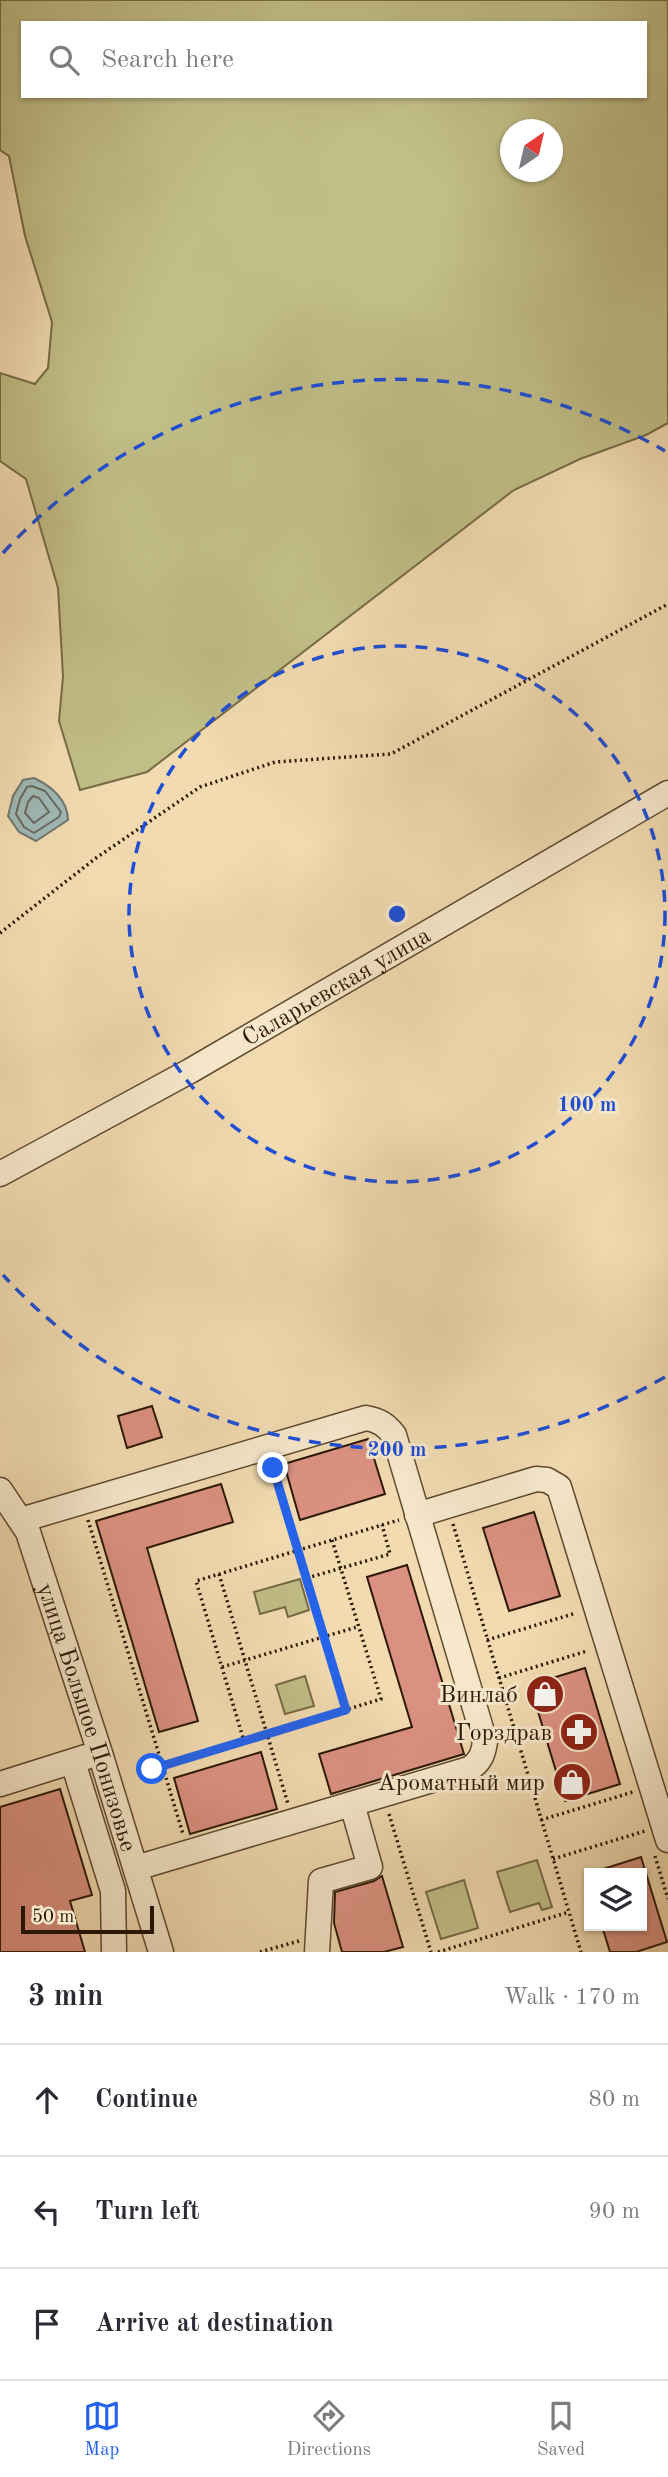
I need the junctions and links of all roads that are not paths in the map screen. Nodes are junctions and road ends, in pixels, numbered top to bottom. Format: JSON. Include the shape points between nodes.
{"nodes":[{"id":1,"x":668,"y":793,"type":"edge"},
{"id":2,"x":0,"y":1174,"type":"edge"},
{"id":3,"x":0,"y":1490,"type":"edge"},
{"id":4,"x":417,"y":1515,"type":"junction"},
{"id":5,"x":21,"y":1520,"type":"junction"},
{"id":6,"x":100,"y":1753,"type":"junction"},
{"id":7,"x":73,"y":1762,"type":"junction"},
{"id":8,"x":0,"y":1784,"type":"edge"},
{"id":9,"x":352,"y":1804,"type":"junction"},
{"id":10,"x":657,"y":1835,"type":"edge"},
{"id":11,"x":136,"y":1868,"type":"junction"},
{"id":12,"x":318,"y":1943,"type":"edge"},
{"id":13,"x":114,"y":1952,"type":"edge"},
{"id":14,"x":161,"y":1952,"type":"edge"}],
"edges":[{"from":1,"to":2,"type":"street","name":"Саларьевская улица","via":[[190,1071]]},
{"from":3,"to":5,"type":"street","name":"улица Большое Понизовье"},
{"from":4,"to":5,"type":"street","via":[[394,1435],[376,1419],[366,1418]]},
{"from":4,"to":9,"type":"street","via":[[485,1742],[483,1754],[469,1769]]},
{"from":4,"to":10,"type":"street","via":[[536,1479],[559,1487]]},
{"from":5,"to":6,"type":"street","name":"улица Большое Понизовье"},
{"from":6,"to":7,"type":"street"},
{"from":6,"to":11,"type":"street","name":"улица Большое Понизовье"},
{"from":7,"to":8,"type":"street"},
{"from":7,"to":13,"type":"street","via":[[113,1891]]},
{"from":9,"to":11,"type":"street"},
{"from":9,"to":12,"type":"street","via":[[370,1867],[321,1881]]},
{"from":11,"to":14,"type":"street","name":"улица Большое Понизовье"}]}
